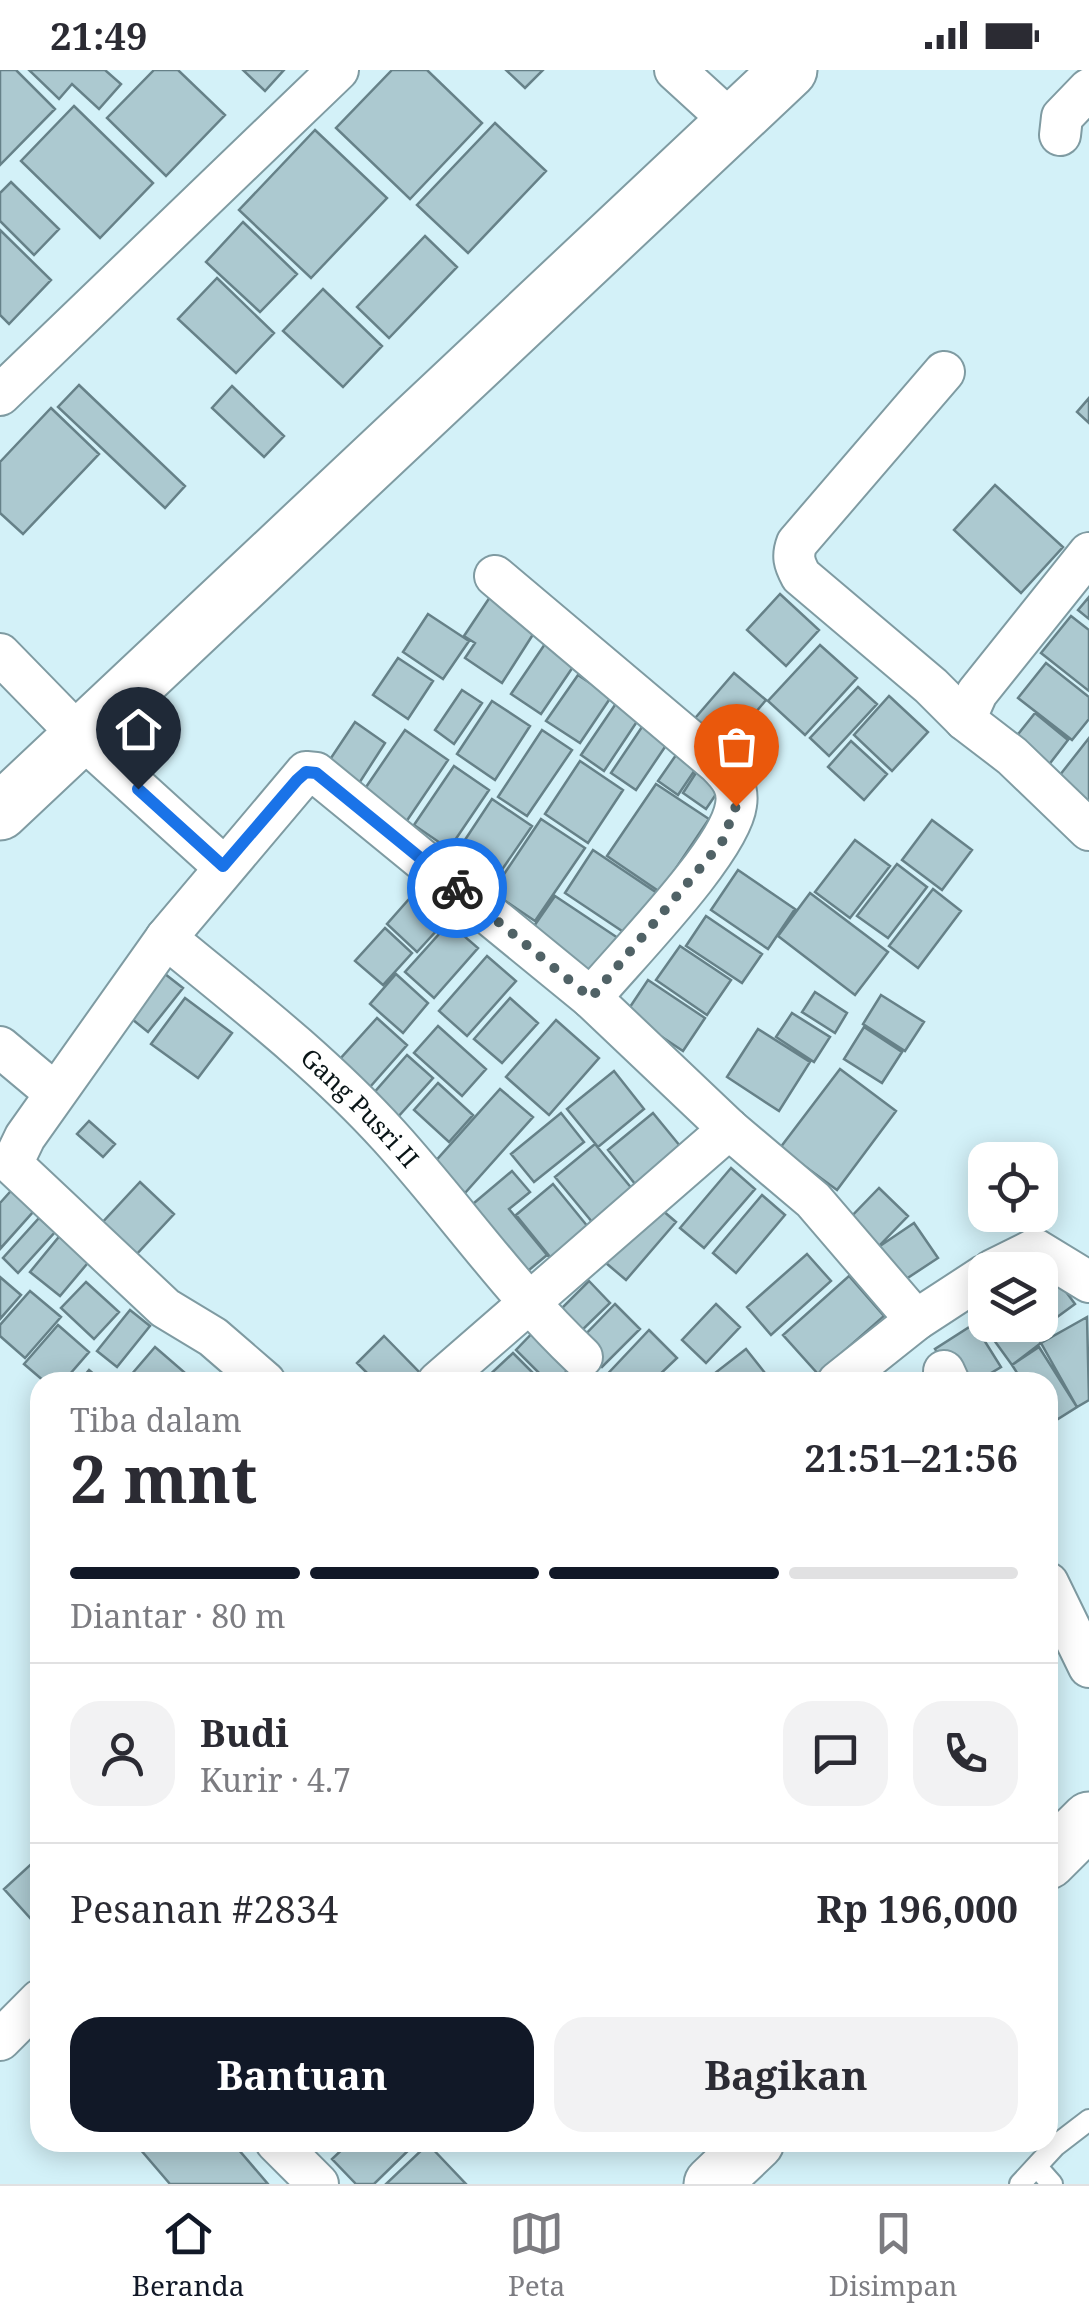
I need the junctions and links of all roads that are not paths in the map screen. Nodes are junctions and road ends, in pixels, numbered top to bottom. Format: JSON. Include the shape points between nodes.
{"nodes":[{"id":1,"x":338,"y":70,"type":"edge"},
{"id":2,"x":675,"y":70,"type":"edge"},
{"id":3,"x":789,"y":70,"type":"edge"},
{"id":4,"x":1089,"y":88,"type":"edge"},
{"id":5,"x":734,"y":123,"type":"junction"},
{"id":6,"x":1060,"y":135,"type":"dead end"},
{"id":7,"x":944,"y":372,"type":"dead end"},
{"id":8,"x":0,"y":395,"type":"edge"},
{"id":9,"x":1089,"y":552,"type":"edge"},
{"id":10,"x":495,"y":576,"type":"dead end"},
{"id":11,"x":0,"y":654,"type":"edge"},
{"id":12,"x":964,"y":720,"type":"junction"},
{"id":13,"x":82,"y":737,"type":"junction"},
{"id":14,"x":0,"y":812,"type":"edge"},
{"id":15,"x":1089,"y":830,"type":"edge"},
{"id":16,"x":223,"y":866,"type":"junction"},
{"id":17,"x":166,"y":938,"type":"junction"},
{"id":18,"x":591,"y":998,"type":"junction"},
{"id":19,"x":0,"y":1048,"type":"edge"},
{"id":20,"x":56,"y":1093,"type":"junction"},
{"id":21,"x":729,"y":1129,"type":"junction"},
{"id":22,"x":1058,"y":1263,"type":"edge"},
{"id":23,"x":1089,"y":1282,"type":"edge"},
{"id":24,"x":968,"y":1286,"type":"edge"},
{"id":25,"x":527,"y":1305,"type":"junction"},
{"id":26,"x":916,"y":1320,"type":"junction"},
{"id":27,"x":582,"y":1357,"type":"dead end"},
{"id":28,"x":254,"y":1372,"type":"edge"},
{"id":29,"x":450,"y":1372,"type":"edge"},
{"id":30,"x":851,"y":1372,"type":"edge"},
{"id":31,"x":1058,"y":1603,"type":"edge"},
{"id":32,"x":1089,"y":1667,"type":"edge"},
{"id":33,"x":1089,"y":1820,"type":"edge"},
{"id":34,"x":1058,"y":1850,"type":"edge"},
{"id":35,"x":30,"y":2010,"type":"edge"},
{"id":36,"x":0,"y":2040,"type":"edge"},
{"id":37,"x":1089,"y":2120,"type":"edge"},
{"id":38,"x":1058,"y":2138,"type":"edge"},
{"id":39,"x":286,"y":2152,"type":"edge"},
{"id":40,"x":746,"y":2152,"type":"edge"},
{"id":41,"x":1045,"y":2152,"type":"edge"},
{"id":42,"x":1037,"y":2167,"type":"junction"},
{"id":43,"x":318,"y":2184,"type":"edge"},
{"id":44,"x":712,"y":2184,"type":"edge"},
{"id":45,"x":1020,"y":2184,"type":"edge"},
{"id":46,"x":1052,"y":2184,"type":"edge"}],
"edges":[{"from":1,"to":8,"type":"street"},
{"from":2,"to":5,"type":"street"},
{"from":3,"to":5,"type":"street"},
{"from":4,"to":6,"type":"street","via":[[1062,117]]},
{"from":5,"to":13,"type":"street"},
{"from":7,"to":12,"type":"street","via":[[792,554],[801,576]]},
{"from":9,"to":12,"type":"street","via":[[977,693]]},
{"from":10,"to":18,"type":"street","via":[[718,764],[736,790],[722,842]]},
{"from":11,"to":13,"type":"street"},
{"from":12,"to":15,"type":"street"},
{"from":13,"to":14,"type":"street"},
{"from":13,"to":16,"type":"street"},
{"from":16,"to":17,"type":"street"},
{"from":16,"to":18,"type":"street","via":[[297,780],[316,773]]},
{"from":17,"to":20,"type":"street"},
{"from":17,"to":25,"type":"street","name":"Gang Pusri II","via":[[314,1062],[390,1137]]},
{"from":18,"to":21,"type":"street"},
{"from":19,"to":20,"type":"street"},
{"from":20,"to":28,"type":"street","via":[[12,1164],[165,1308],[213,1336]]},
{"from":21,"to":25,"type":"street"},
{"from":21,"to":26,"type":"street","via":[[813,1200]]},
{"from":22,"to":23,"type":"street"},
{"from":24,"to":26,"type":"street"},
{"from":25,"to":27,"type":"street","name":"Gang Pusri II"},
{"from":25,"to":29,"type":"street"},
{"from":26,"to":30,"type":"street"},
{"from":31,"to":32,"type":"street"},
{"from":33,"to":34,"type":"street"},
{"from":35,"to":36,"type":"street"},
{"from":37,"to":38,"type":"lane"},
{"from":39,"to":43,"type":"street"},
{"from":40,"to":44,"type":"street"},
{"from":41,"to":42,"type":"lane"},
{"from":42,"to":45,"type":"lane"},
{"from":42,"to":46,"type":"lane"}]}
